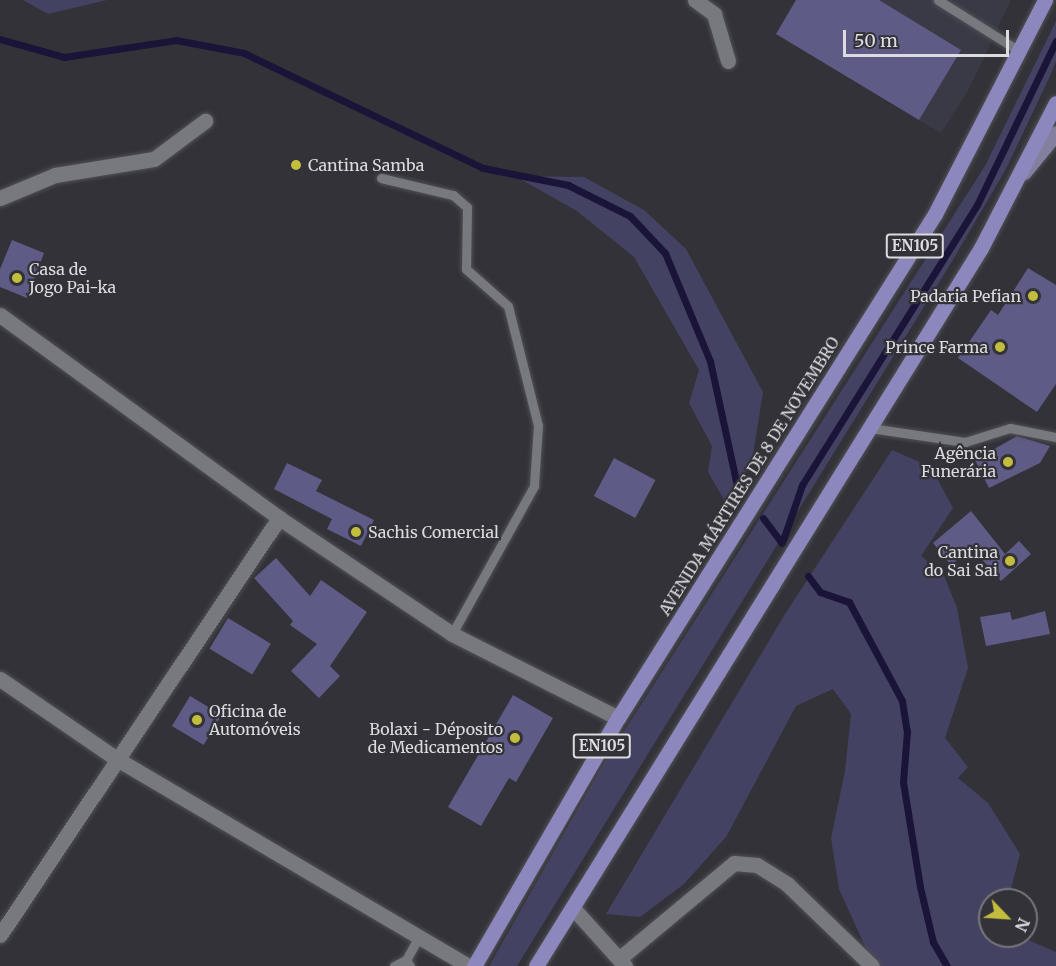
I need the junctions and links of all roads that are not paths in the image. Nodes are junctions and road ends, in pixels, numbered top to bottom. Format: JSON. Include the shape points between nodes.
{"nodes":[{"id":1,"x":695,"y":0,"type":"edge"},
{"id":2,"x":938,"y":0,"type":"edge"},
{"id":3,"x":1045,"y":0,"type":"edge"},
{"id":4,"x":1021,"y":52,"type":"junction"},
{"id":5,"x":728,"y":61,"type":"dead end"},
{"id":6,"x":1056,"y":103,"type":"edge"},
{"id":7,"x":205,"y":121,"type":"dead end"},
{"id":8,"x":1056,"y":133,"type":"edge"},
{"id":9,"x":1024,"y":172,"type":"junction"},
{"id":10,"x":381,"y":178,"type":"dead end"},
{"id":11,"x":0,"y":198,"type":"edge"},
{"id":12,"x":0,"y":315,"type":"edge"},
{"id":13,"x":870,"y":428,"type":"junction"},
{"id":14,"x":1056,"y":437,"type":"edge"},
{"id":15,"x":279,"y":518,"type":"junction"},
{"id":16,"x":452,"y":634,"type":"junction"},
{"id":17,"x":0,"y":679,"type":"edge"},
{"id":18,"x":618,"y":718,"type":"junction"},
{"id":19,"x":117,"y":759,"type":"junction"},
{"id":20,"x":573,"y":908,"type":"junction"},
{"id":21,"x":0,"y":935,"type":"edge"},
{"id":22,"x":419,"y":937,"type":"junction"},
{"id":23,"x":623,"y":962,"type":"edge"},
{"id":24,"x":408,"y":963,"type":"edge"},
{"id":25,"x":394,"y":966,"type":"edge"},
{"id":26,"x":468,"y":966,"type":"edge"},
{"id":27,"x":474,"y":966,"type":"edge"},
{"id":28,"x":536,"y":966,"type":"edge"},
{"id":29,"x":872,"y":966,"type":"edge"}],
"edges":[{"from":1,"to":5,"type":"street","via":[[714,14]]},
{"from":2,"to":4,"type":"lane"},
{"from":3,"to":4,"type":"main road","name":"AVENIDA MÁRTIRES DE 8 DE NOVEMBRO","number":"EN105"},
{"from":4,"to":18,"type":"main road","name":"AVENIDA MÁRTIRES DE 8 DE NOVEMBRO","number":"EN105","via":[[934,214]]},
{"from":6,"to":9,"type":"main road"},
{"from":7,"to":11,"type":"street","via":[[144,163],[55,175]]},
{"from":8,"to":9,"type":"main road"},
{"from":9,"to":13,"type":"main road"},
{"from":10,"to":16,"type":"lane","via":[[453,195],[467,207],[466,268],[508,306],[538,424],[534,486]]},
{"from":12,"to":15,"type":"street"},
{"from":13,"to":14,"type":"lane","via":[[965,442],[1010,428]]},
{"from":13,"to":20,"type":"main road"},
{"from":15,"to":16,"type":"street"},
{"from":15,"to":19,"type":"street"},
{"from":16,"to":18,"type":"street"},
{"from":17,"to":19,"type":"street"},
{"from":18,"to":27,"type":"main road","name":"AVENIDA MÁRTIRES DE 8 DE NOVEMBRO","number":"EN105"},
{"from":19,"to":21,"type":"street"},
{"from":19,"to":22,"type":"street"},
{"from":20,"to":23,"type":"street"},
{"from":20,"to":28,"type":"main road"},
{"from":22,"to":24,"type":"lane"},
{"from":22,"to":26,"type":"street"},
{"from":23,"to":29,"type":"street","via":[[734,863],[757,866],[787,884]]},
{"from":24,"to":25,"type":"lane"}]}
